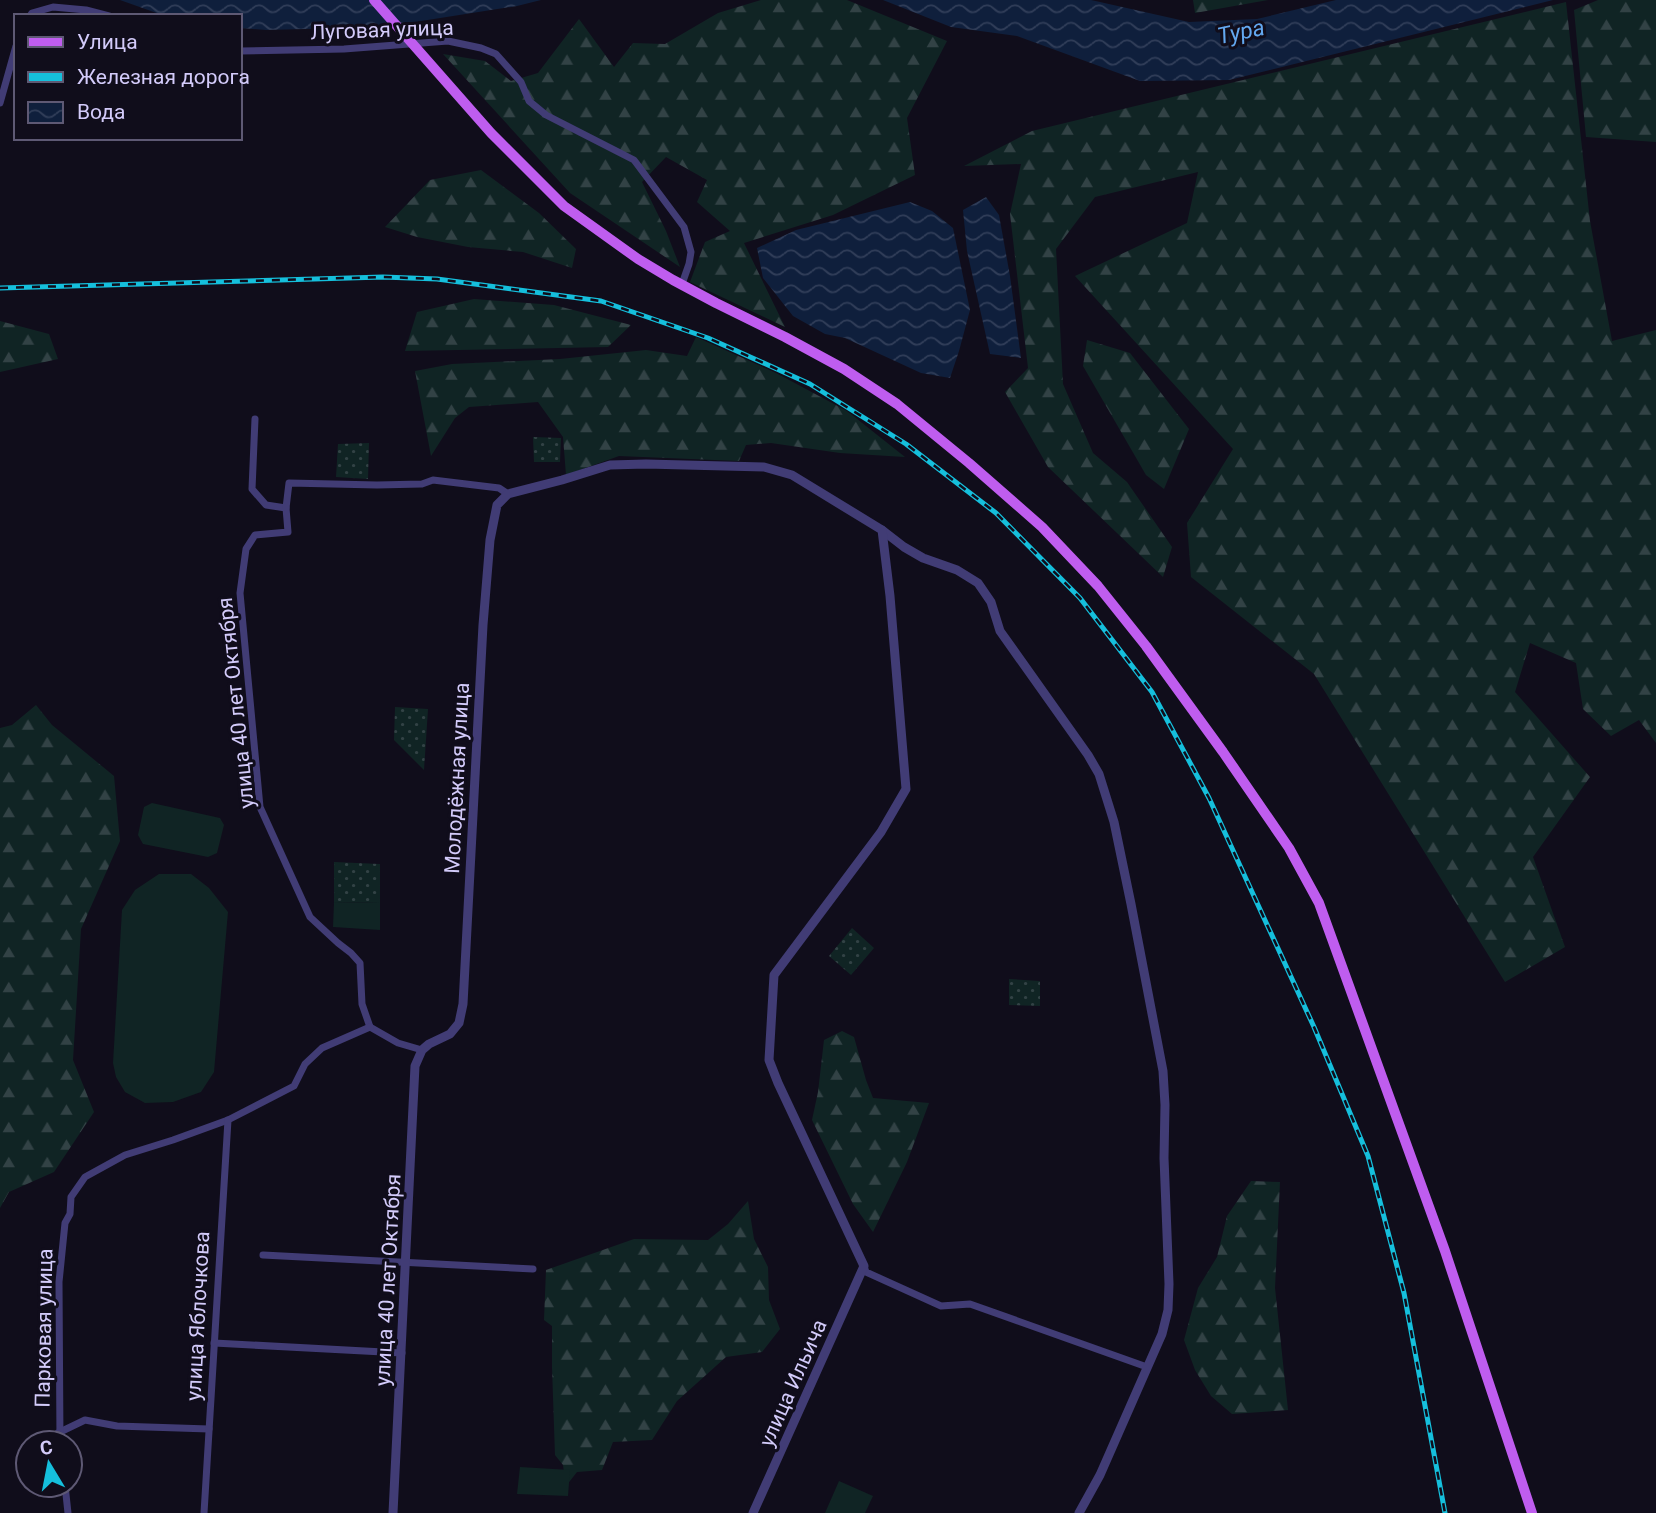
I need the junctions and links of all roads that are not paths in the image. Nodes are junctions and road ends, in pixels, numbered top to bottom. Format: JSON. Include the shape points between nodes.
{"nodes":[{"id":1,"x":374,"y":0,"type":"edge"},
{"id":2,"x":31,"y":14,"type":"edge"},
{"id":3,"x":101,"y":14,"type":"edge"},
{"id":4,"x":242,"y":51,"type":"edge"},
{"id":5,"x":14,"y":53,"type":"edge"},
{"id":6,"x":0,"y":103,"type":"edge"},
{"id":7,"x":682,"y":284,"type":"junction"},
{"id":8,"x":256,"y":419,"type":"dead end"},
{"id":9,"x":508,"y":494,"type":"junction"},
{"id":10,"x":286,"y":509,"type":"junction"},
{"id":11,"x":882,"y":530,"type":"junction"},
{"id":12,"x":370,"y":1027,"type":"junction"},
{"id":13,"x":422,"y":1050,"type":"junction"},
{"id":14,"x":228,"y":1121,"type":"junction"},
{"id":15,"x":263,"y":1255,"type":"dead end"},
{"id":16,"x":406,"y":1261,"type":"junction"},
{"id":17,"x":864,"y":1266,"type":"junction"},
{"id":18,"x":533,"y":1269,"type":"dead end"},
{"id":19,"x":214,"y":1343,"type":"junction"},
{"id":20,"x":402,"y":1353,"type":"junction"},
{"id":21,"x":1147,"y":1367,"type":"junction"},
{"id":22,"x":59,"y":1429,"type":"edge"},
{"id":23,"x":66,"y":1429,"type":"edge"},
{"id":24,"x":209,"y":1429,"type":"junction"},
{"id":25,"x":204,"y":1513,"type":"edge"},
{"id":26,"x":393,"y":1513,"type":"edge"},
{"id":27,"x":752,"y":1513,"type":"edge"},
{"id":28,"x":1079,"y":1513,"type":"edge"},
{"id":29,"x":1531,"y":1513,"type":"edge"}],
"edges":[{"from":1,"to":7,"type":"main road","via":[[491,133],[564,206]]},
{"from":2,"to":3,"type":"street","via":[[53,7]]},
{"from":4,"to":7,"type":"street","name":"Луговая улица","via":[[448,41],[496,54],[521,82],[529,101],[546,115],[634,160],[684,226],[691,252]]},
{"from":5,"to":6,"type":"street"},
{"from":7,"to":29,"type":"main road","via":[[844,369],[897,404],[1042,527],[1146,646],[1289,848],[1319,903],[1440,1238]]},
{"from":8,"to":10,"type":"street","via":[[252,489],[266,505]]},
{"from":9,"to":10,"type":"street","via":[[499,488],[433,480],[422,484],[289,484]]},
{"from":9,"to":11,"type":"street","via":[[610,465],[764,467],[792,475]]},
{"from":9,"to":13,"type":"street","name":"Молодёжная улица","via":[[497,505],[490,540],[463,1004],[459,1023],[450,1034]]},
{"from":10,"to":12,"type":"street","name":"улица 40 лет Октября","via":[[288,532],[255,535],[246,549],[240,593],[260,807],[310,916],[360,964],[362,1004]]},
{"from":11,"to":17,"type":"street","via":[[906,789],[881,832],[774,975],[769,1060]]},
{"from":11,"to":21,"type":"street","via":[[923,558],[978,583],[991,602],[1000,631],[1088,755],[1106,793],[1163,1071],[1168,1310]]},
{"from":12,"to":13,"type":"street"},
{"from":12,"to":14,"type":"street","via":[[322,1048],[305,1064],[294,1086]]},
{"from":13,"to":16,"type":"street","name":"улица 40 лет Октября","via":[[415,1066]]},
{"from":14,"to":19,"type":"street","name":"улица Яблочкова"},
{"from":14,"to":22,"type":"street","name":"Парковая улица","via":[[125,1155],[85,1177],[71,1196],[59,1282]]},
{"from":15,"to":16,"type":"street"},
{"from":16,"to":18,"type":"street"},
{"from":16,"to":20,"type":"street","name":"улица 40 лет Октября"},
{"from":17,"to":21,"type":"street","via":[[866,1272],[941,1307],[970,1304]]},
{"from":17,"to":27,"type":"street","name":"улица Ильича"},
{"from":19,"to":20,"type":"street"},
{"from":19,"to":24,"type":"street","name":"улица Яблочкова"},
{"from":20,"to":26,"type":"street","name":"улица 40 лет Октября"},
{"from":21,"to":28,"type":"street"},
{"from":23,"to":24,"type":"street","via":[[85,1420],[117,1426]]},
{"from":24,"to":25,"type":"street","name":"улица Яблочкова"}]}
